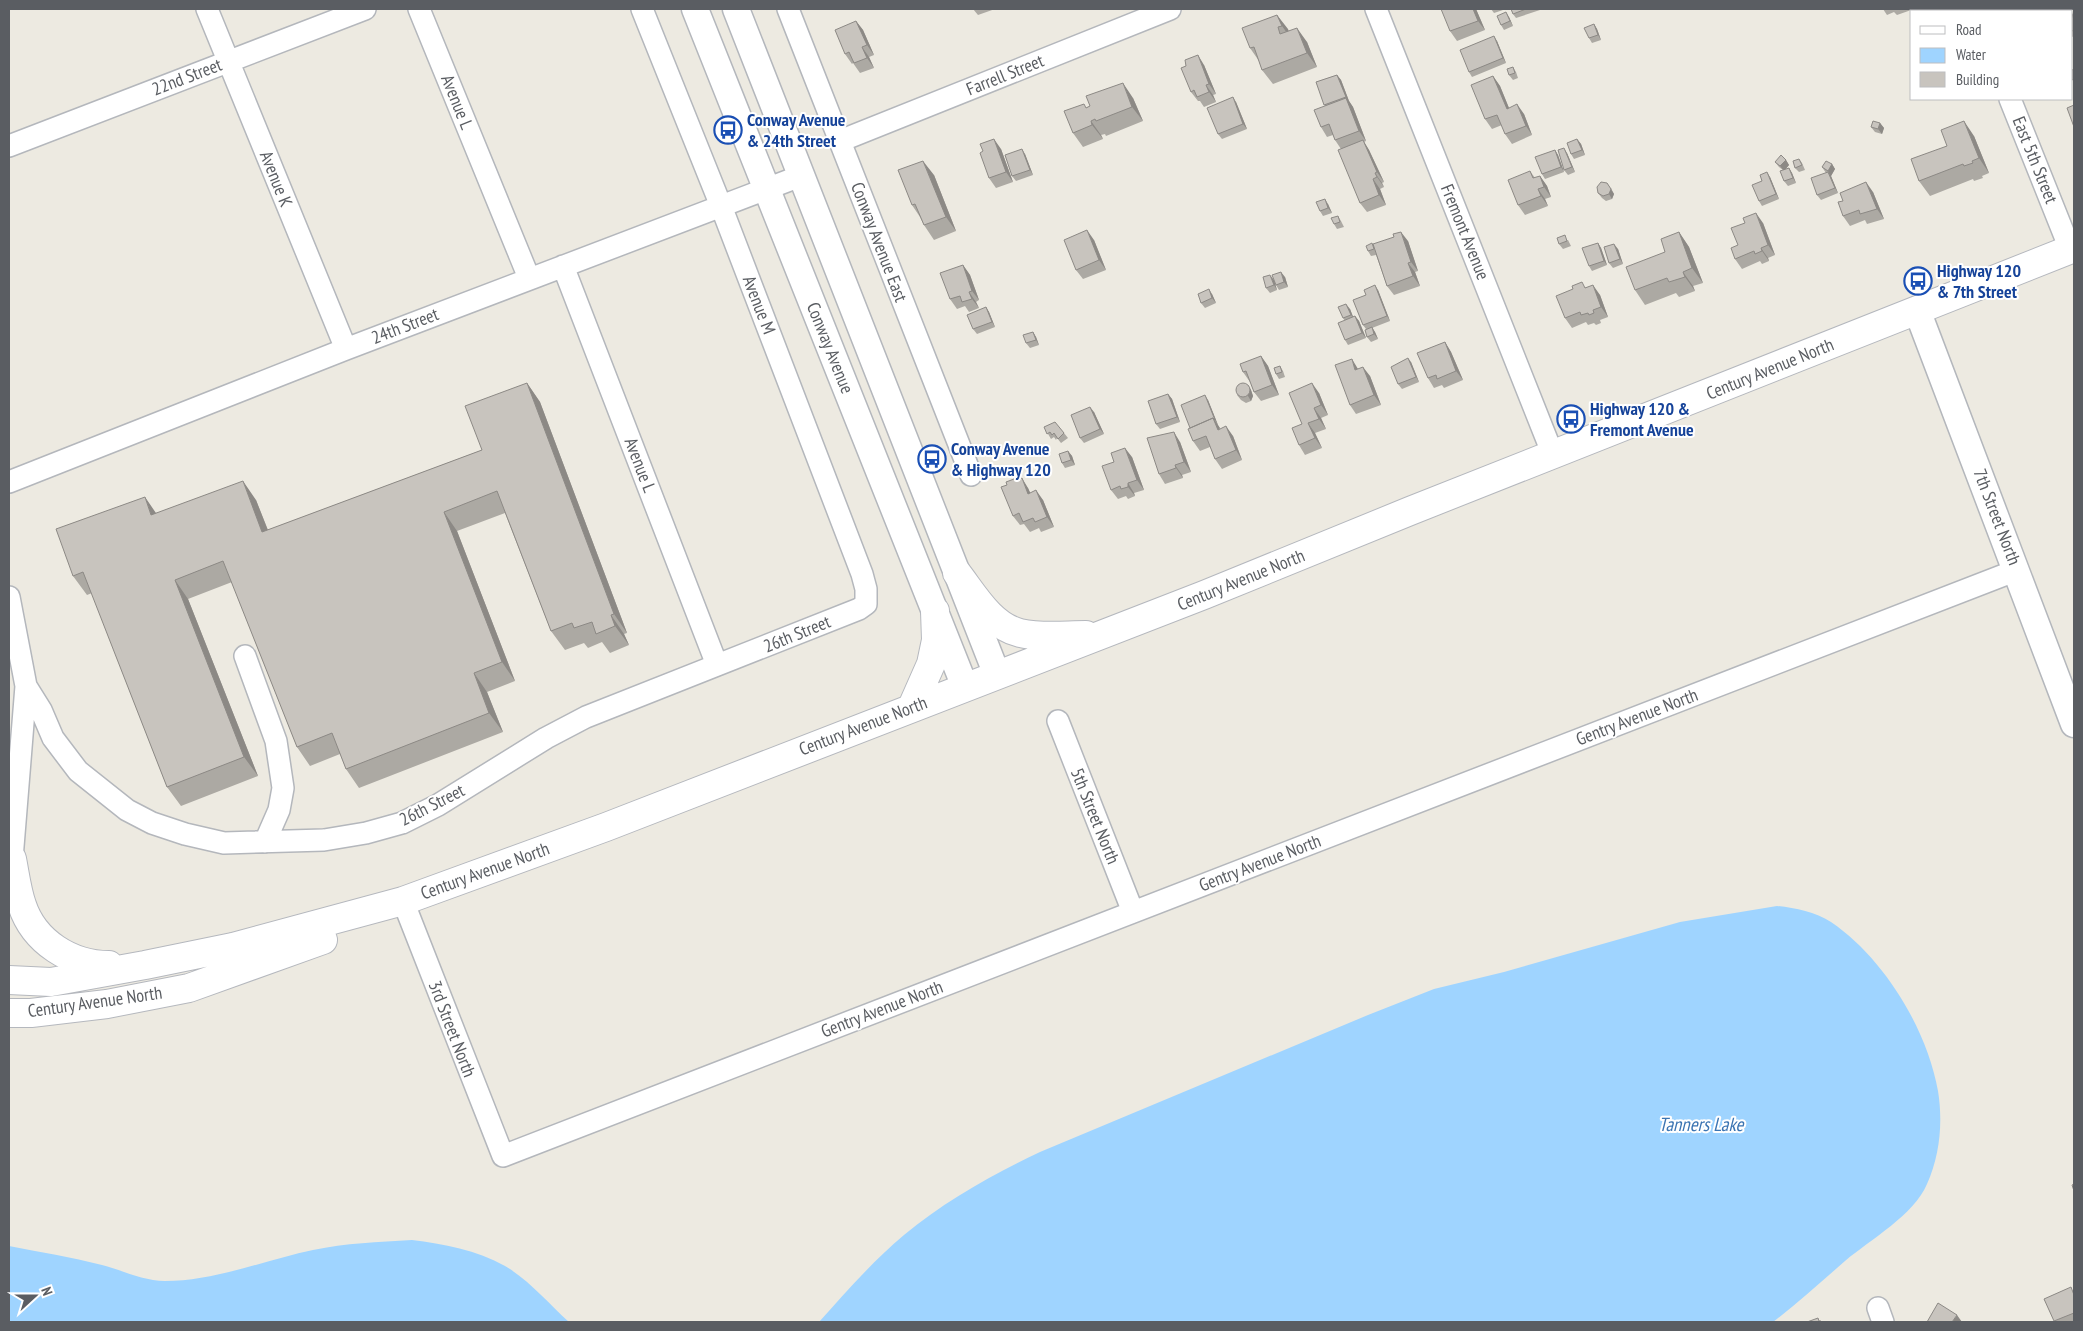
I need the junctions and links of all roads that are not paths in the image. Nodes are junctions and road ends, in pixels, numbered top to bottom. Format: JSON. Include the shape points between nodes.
{"nodes":[{"id":1,"x":207,"y":9,"type":"edge"},
{"id":2,"x":365,"y":9,"type":"edge"},
{"id":3,"x":419,"y":9,"type":"edge"},
{"id":4,"x":642,"y":9,"type":"edge"},
{"id":5,"x":695,"y":9,"type":"edge"},
{"id":6,"x":736,"y":9,"type":"edge"},
{"id":7,"x":788,"y":9,"type":"edge"},
{"id":8,"x":1170,"y":9,"type":"edge"},
{"id":9,"x":1376,"y":9,"type":"edge"},
{"id":10,"x":227,"y":62,"type":"junction"},
{"id":11,"x":2010,"y":100,"type":"edge"},
{"id":12,"x":840,"y":141,"type":"junction"},
{"id":13,"x":9,"y":146,"type":"edge"},
{"id":14,"x":802,"y":175,"type":"junction"},
{"id":15,"x":766,"y":189,"type":"junction"},
{"id":16,"x":721,"y":206,"type":"junction"},
{"id":17,"x":2072,"y":249,"type":"edge"},
{"id":18,"x":563,"y":266,"type":"junction"},
{"id":19,"x":529,"y":278,"type":"junction"},
{"id":20,"x":1917,"y":310,"type":"junction"},
{"id":21,"x":346,"y":349,"type":"junction"},
{"id":22,"x":1553,"y":455,"type":"junction"},
{"id":23,"x":971,"y":475,"type":"dead end"},
{"id":24,"x":9,"y":482,"type":"edge"},
{"id":25,"x":2017,"y":570,"type":"junction"},
{"id":26,"x":957,"y":573,"type":"junction"},
{"id":27,"x":9,"y":597,"type":"edge"},
{"id":28,"x":866,"y":604,"type":"joint"},
{"id":29,"x":935,"y":611,"type":"junction"},
{"id":30,"x":1103,"y":634,"type":"junction"},
{"id":31,"x":245,"y":656,"type":"dead end"},
{"id":32,"x":717,"y":665,"type":"junction"},
{"id":33,"x":997,"y":675,"type":"junction"},
{"id":34,"x":26,"y":686,"type":"junction"},
{"id":35,"x":965,"y":687,"type":"junction"},
{"id":36,"x":912,"y":707,"type":"junction"},
{"id":37,"x":1058,"y":721,"type":"dead end"},
{"id":38,"x":2074,"y":724,"type":"edge"},
{"id":39,"x":265,"y":842,"type":"junction"},
{"id":40,"x":10,"y":866,"type":"edge"},
{"id":41,"x":403,"y":901,"type":"junction"},
{"id":42,"x":1133,"y":912,"type":"junction"},
{"id":43,"x":145,"y":965,"type":"junction"},
{"id":44,"x":9,"y":980,"type":"edge"},
{"id":45,"x":9,"y":1013,"type":"edge"},
{"id":46,"x":503,"y":1156,"type":"joint"}],
"edges":[{"from":1,"to":10,"type":"street","name":"Avenue K"},
{"from":2,"to":10,"type":"street","name":"22nd Street"},
{"from":3,"to":19,"type":"street","name":"Avenue L"},
{"from":4,"to":16,"type":"street","name":"Avenue M"},
{"from":5,"to":15,"type":"street","name":"Conway Avenue"},
{"from":6,"to":14,"type":"street","name":"Conway Avenue"},
{"from":7,"to":12,"type":"street","name":"Conway Avenue East"},
{"from":8,"to":12,"type":"street","name":"Farrell Street"},
{"from":9,"to":22,"type":"street","name":"Fremont Avenue"},
{"from":10,"to":13,"type":"street","name":"22nd Street"},
{"from":10,"to":21,"type":"street","name":"Avenue K"},
{"from":11,"to":17,"type":"street","name":"East 5th Street"},
{"from":12,"to":23,"type":"street","name":"Conway Avenue East"},
{"from":14,"to":15,"type":"street","name":"24th Street"},
{"from":14,"to":26,"type":"street","name":"Conway Avenue"},
{"from":15,"to":16,"type":"street","name":"24th Street"},
{"from":15,"to":29,"type":"street","name":"Conway Avenue"},
{"from":16,"to":18,"type":"street","name":"24th Street"},
{"from":16,"to":28,"type":"street","name":"Avenue M","via":[[862,574]]},
{"from":17,"to":20,"type":"main road","name":"Century Avenue North"},
{"from":18,"to":19,"type":"street","name":"24th Street"},
{"from":18,"to":32,"type":"street","name":"Avenue L"},
{"from":19,"to":21,"type":"street","name":"24th Street"},
{"from":20,"to":22,"type":"main road","name":"Century Avenue North"},
{"from":20,"to":25,"type":"street","name":"7th Street North"},
{"from":21,"to":24,"type":"street","name":"24th Street"},
{"from":22,"to":30,"type":"main road","name":"Century Avenue North"},
{"from":25,"to":38,"type":"street","name":"7th Street North"},
{"from":25,"to":42,"type":"street","name":"Gentry Avenue North"},
{"from":26,"to":30,"type":"main road","via":[[989,613],[1014,631],[1042,635]]},
{"from":26,"to":33,"type":"street","name":"Conway Avenue"},
{"from":27,"to":34,"type":"street"},
{"from":28,"to":32,"type":"street","name":"26th Street","via":[[792,637]]},
{"from":29,"to":35,"type":"street","name":"Conway Avenue"},
{"from":29,"to":36,"type":"main road","via":[[936,640],[931,664]]},
{"from":30,"to":33,"type":"main road","name":"Century Avenue North"},
{"from":31,"to":39,"type":"street","via":[[276,741],[284,788],[279,810]]},
{"from":32,"to":39,"type":"street","name":"26th Street","via":[[586,717],[438,805],[402,822],[366,833],[324,840]]},
{"from":33,"to":35,"type":"main road","name":"Century Avenue North"},
{"from":34,"to":39,"type":"street","name":"26th Street","via":[[54,738],[78,771],[127,810],[185,834],[224,843]]},
{"from":34,"to":40,"type":"street"},
{"from":35,"to":36,"type":"main road","name":"Century Avenue North"},
{"from":36,"to":41,"type":"main road","name":"Century Avenue North"},
{"from":37,"to":42,"type":"street","name":"5th Street North"},
{"from":40,"to":43,"type":"main road","via":[[22,905],[35,932],[48,942],[70,958],[97,965]]},
{"from":41,"to":43,"type":"main road","name":"Century Avenue North","via":[[242,945]]},
{"from":41,"to":45,"type":"main road","name":"Century Avenue North","via":[[364,925],[189,988],[107,1004]]},
{"from":41,"to":46,"type":"street","name":"3rd Street North"},
{"from":42,"to":46,"type":"street","name":"Gentry Avenue North"},
{"from":43,"to":44,"type":"main road","name":"Century Avenue North","via":[[50,982]]}]}
